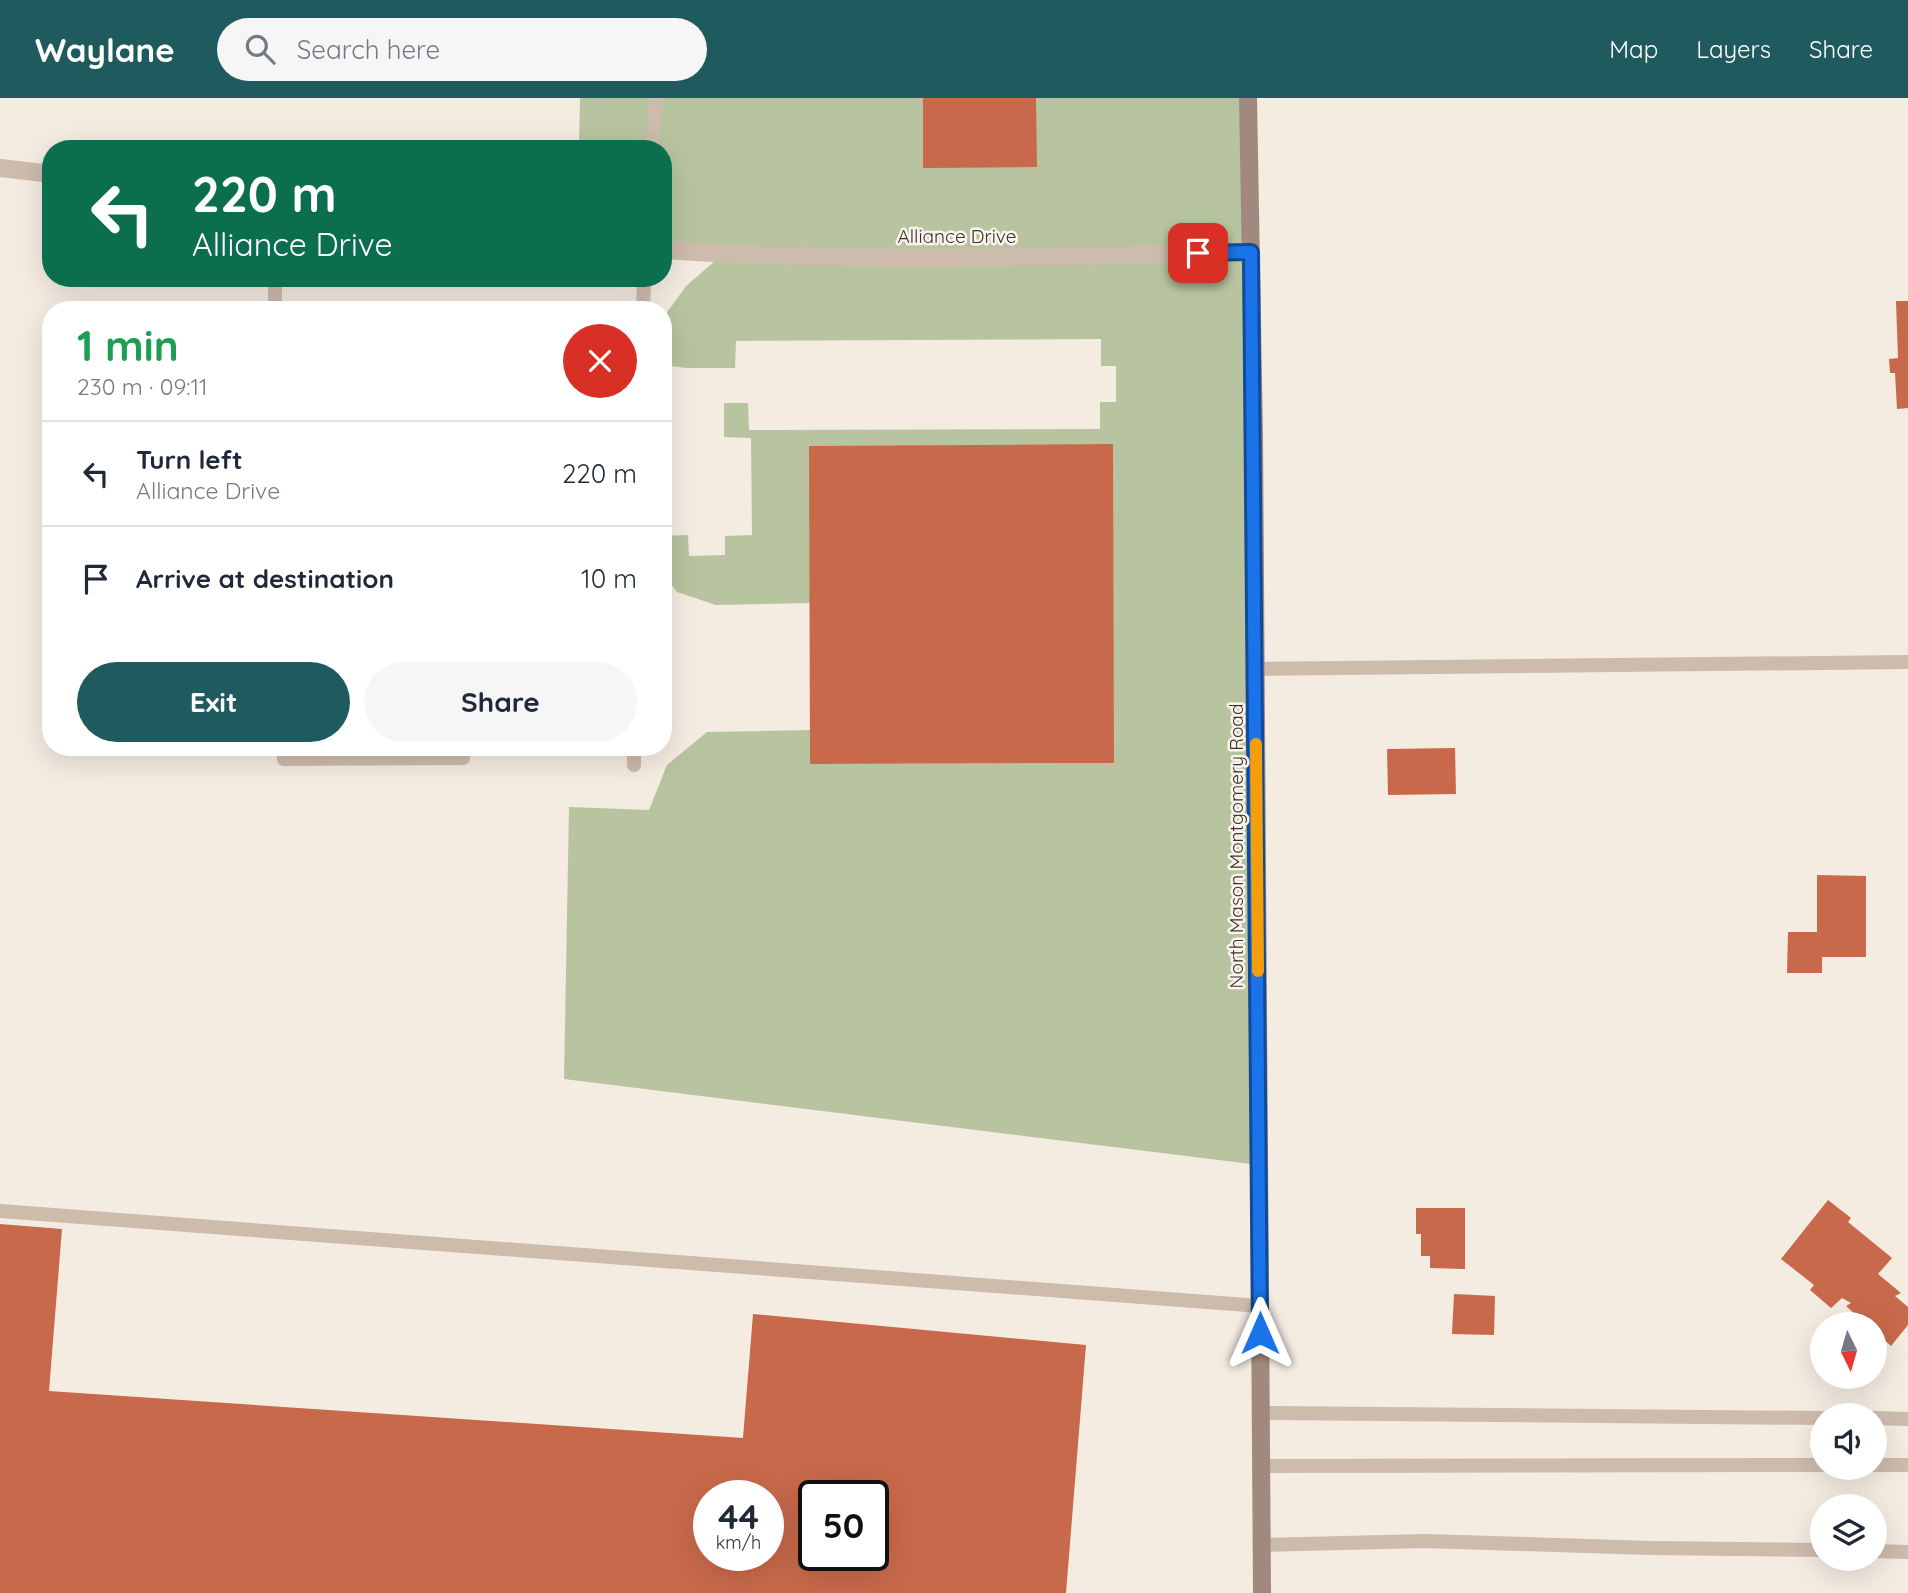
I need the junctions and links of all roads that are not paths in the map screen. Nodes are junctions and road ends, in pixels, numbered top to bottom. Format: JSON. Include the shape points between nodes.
{"nodes":[{"id":1,"x":656,"y":98,"type":"edge"},
{"id":2,"x":1248,"y":98,"type":"edge"},
{"id":3,"x":653,"y":140,"type":"edge"},
{"id":4,"x":0,"y":169,"type":"edge"},
{"id":5,"x":42,"y":173,"type":"edge"},
{"id":6,"x":672,"y":251,"type":"edge"},
{"id":7,"x":1251,"y":252,"type":"junction"},
{"id":8,"x":1908,"y":662,"type":"edge"},
{"id":9,"x":1255,"y":669,"type":"junction"},
{"id":10,"x":284,"y":756,"type":"edge"},
{"id":11,"x":463,"y":756,"type":"edge"},
{"id":12,"x":634,"y":756,"type":"edge"},
{"id":13,"x":634,"y":765,"type":"dead end"},
{"id":14,"x":0,"y":1210,"type":"edge"},
{"id":15,"x":1260,"y":1306,"type":"junction"},
{"id":16,"x":1261,"y":1413,"type":"junction"},
{"id":17,"x":1810,"y":1418,"type":"edge"},
{"id":18,"x":1887,"y":1418,"type":"edge"},
{"id":19,"x":1908,"y":1419,"type":"edge"},
{"id":20,"x":1810,"y":1465,"type":"edge"},
{"id":21,"x":1887,"y":1465,"type":"edge"},
{"id":22,"x":1908,"y":1465,"type":"edge"},
{"id":23,"x":1261,"y":1466,"type":"junction"},
{"id":24,"x":1262,"y":1545,"type":"junction"},
{"id":25,"x":1810,"y":1550,"type":"edge"},
{"id":26,"x":1887,"y":1551,"type":"edge"},
{"id":27,"x":1908,"y":1552,"type":"edge"},
{"id":28,"x":1262,"y":1593,"type":"edge"}],
"edges":[{"from":1,"to":3,"type":"lane"},
{"from":2,"to":7,"type":"main road","name":"North Mason Montgomery Road"},
{"from":4,"to":5,"type":"street"},
{"from":6,"to":7,"type":"street","name":"Alliance Drive","via":[[780,257],[1015,258]]},
{"from":7,"to":9,"type":"main road","name":"North Mason Montgomery Road"},
{"from":8,"to":9,"type":"lane"},
{"from":9,"to":15,"type":"main road","name":"North Mason Montgomery Road"},
{"from":10,"to":11,"type":"lane"},
{"from":12,"to":13,"type":"lane"},
{"from":14,"to":15,"type":"lane"},
{"from":15,"to":16,"type":"main road","name":"North Mason Montgomery Road"},
{"from":16,"to":17,"type":"lane"},
{"from":16,"to":23,"type":"main road","name":"North Mason Montgomery Road"},
{"from":18,"to":19,"type":"lane"},
{"from":20,"to":23,"type":"lane"},
{"from":21,"to":22,"type":"lane"},
{"from":23,"to":24,"type":"main road","name":"North Mason Montgomery Road"},
{"from":24,"to":25,"type":"lane","via":[[1425,1541]]},
{"from":24,"to":28,"type":"main road","name":"North Mason Montgomery Road"},
{"from":26,"to":27,"type":"lane"}]}
